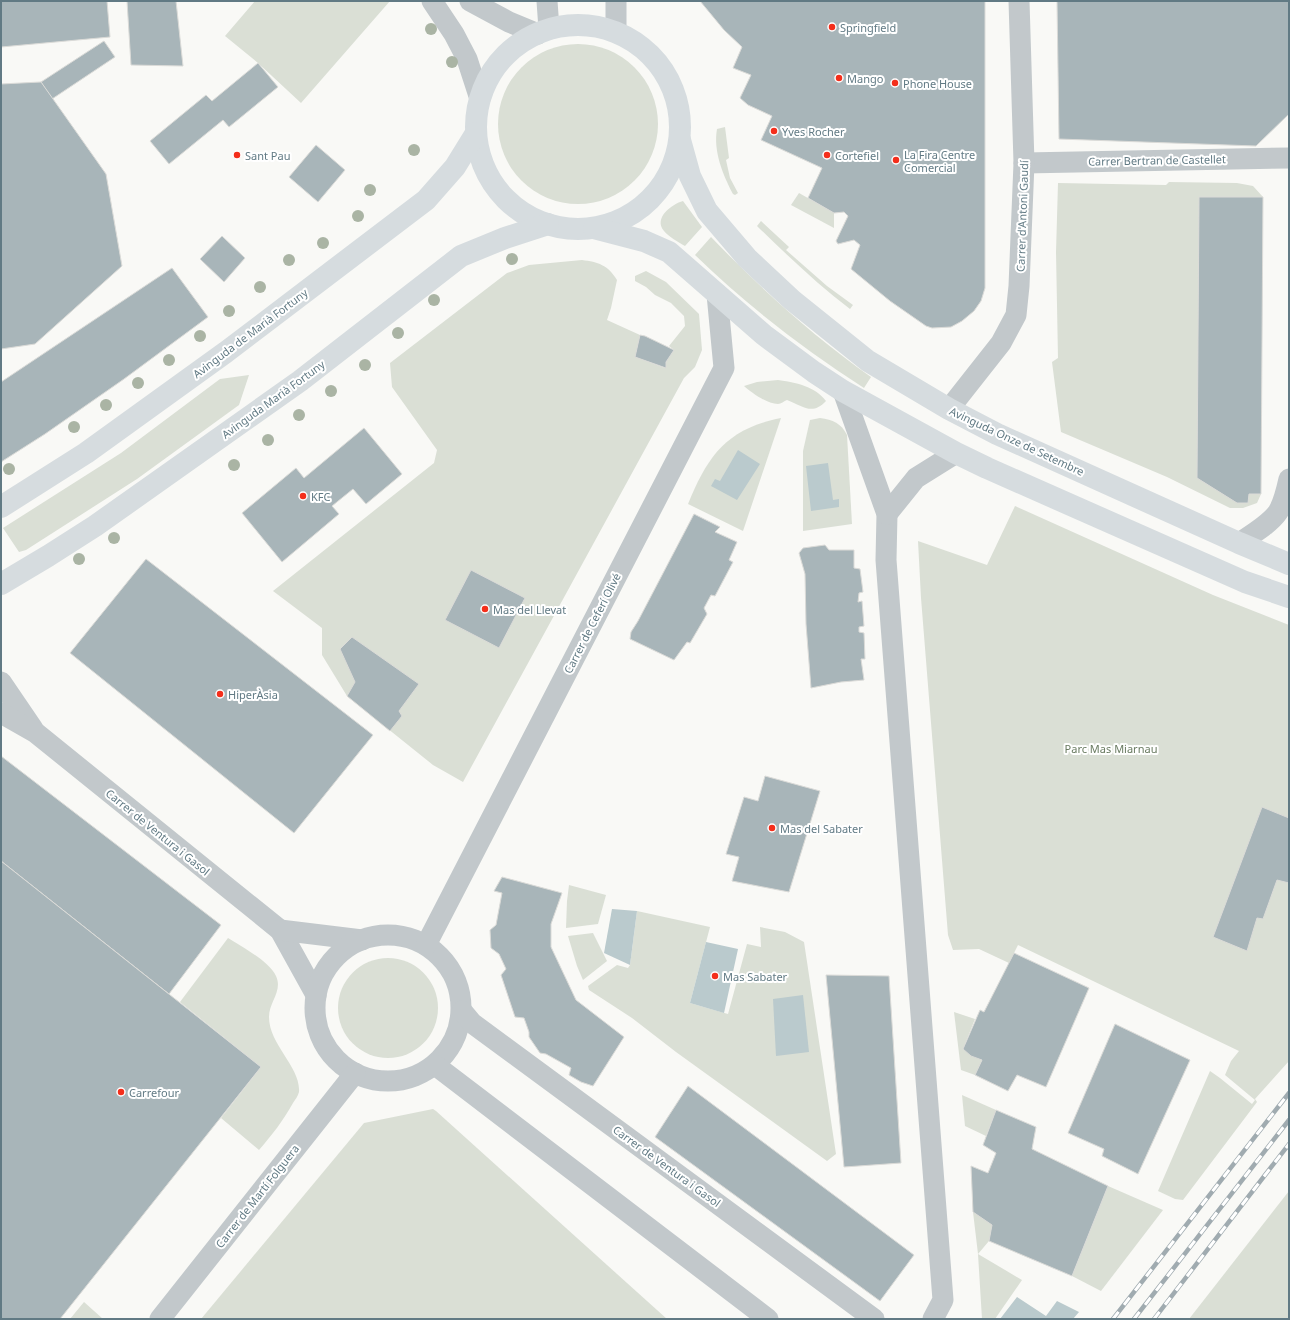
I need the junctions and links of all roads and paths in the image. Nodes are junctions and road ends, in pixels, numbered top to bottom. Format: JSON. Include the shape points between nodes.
{"nodes":[{"id":1,"x":432,"y":1,"type":"edge"},
{"id":2,"x":470,"y":1,"type":"edge"},
{"id":3,"x":547,"y":1,"type":"edge"},
{"id":4,"x":616,"y":1,"type":"edge"},
{"id":5,"x":1019,"y":1,"type":"edge"},
{"id":6,"x":616,"y":31,"type":"junction"},
{"id":7,"x":543,"y":32,"type":"junction"},
{"id":8,"x":480,"y":99,"type":"junction"},
{"id":9,"x":476,"y":133,"type":"junction"},
{"id":10,"x":680,"y":140,"type":"junction"},
{"id":11,"x":1289,"y":158,"type":"edge"},
{"id":12,"x":1024,"y":163,"type":"junction"},
{"id":13,"x":548,"y":224,"type":"junction"},
{"id":14,"x":594,"y":228,"type":"junction"},
{"id":15,"x":717,"y":294,"type":"junction"},
{"id":16,"x":843,"y":391,"type":"junction"},
{"id":17,"x":949,"y":409,"type":"junction"},
{"id":18,"x":956,"y":453,"type":"junction"},
{"id":19,"x":1289,"y":479,"type":"edge"},
{"id":20,"x":1,"y":507,"type":"edge"},
{"id":21,"x":887,"y":514,"type":"junction"},
{"id":22,"x":1239,"y":543,"type":"junction"},
{"id":23,"x":1289,"y":564,"type":"edge"},
{"id":24,"x":1,"y":584,"type":"edge"},
{"id":25,"x":1289,"y":597,"type":"edge"},
{"id":26,"x":1,"y":682,"type":"edge"},
{"id":27,"x":1,"y":713,"type":"edge"},
{"id":28,"x":36,"y":733,"type":"junction"},
{"id":29,"x":280,"y":930,"type":"junction"},
{"id":30,"x":362,"y":940,"type":"junction"},
{"id":31,"x":426,"y":945,"type":"junction"},
{"id":32,"x":316,"y":995,"type":"junction"},
{"id":33,"x":462,"y":1011,"type":"junction"},
{"id":34,"x":435,"y":1065,"type":"junction"},
{"id":35,"x":355,"y":1073,"type":"junction"},
{"id":36,"x":160,"y":1319,"type":"edge"},
{"id":37,"x":768,"y":1319,"type":"edge"},
{"id":38,"x":874,"y":1319,"type":"edge"},
{"id":39,"x":933,"y":1319,"type":"edge"}],
"edges":[{"from":1,"to":8,"type":"street","via":[[467,58]]},
{"from":2,"to":7,"type":"street","via":[[510,22]]},
{"from":3,"to":7,"type":"street"},
{"from":4,"to":6,"type":"street"},
{"from":5,"to":12,"type":"street","name":"Carrer d'Antoni Gaudí"},
{"from":6,"to":7,"type":"main road","via":[[583,24]]},
{"from":6,"to":10,"type":"main road","via":[[645,49],[667,75],[679,106]]},
{"from":7,"to":8,"type":"main road","via":[[518,44],[494,69]]},
{"from":8,"to":9,"type":"main road"},
{"from":9,"to":13,"type":"main road","via":[[484,166],[501,195],[528,216]]},
{"from":9,"to":20,"type":"main road","name":"Avinguda de Marià Fortuny","via":[[455,167],[426,200],[226,352],[86,453]]},
{"from":10,"to":14,"type":"main road","via":[[672,168],[653,197],[626,218]]},
{"from":10,"to":17,"type":"main road","name":"Avinguda Onze de Setembre","via":[[690,176],[707,211],[746,258],[792,300],[868,362]]},
{"from":11,"to":12,"type":"street","name":"Carrer Bertran de Castellet"},
{"from":12,"to":17,"type":"street","name":"Carrer d'Antoni Gaudí","via":[[1016,314],[1001,343]]},
{"from":13,"to":14,"type":"main road","via":[[560,228]]},
{"from":13,"to":24,"type":"main road","name":"Avinguda Marià Fortuny","via":[[461,256],[300,382],[95,526]]},
{"from":14,"to":15,"type":"main road","via":[[644,241],[669,252]]},
{"from":15,"to":16,"type":"main road","via":[[764,335]]},
{"from":15,"to":31,"type":"street","name":"Carrer de Ceferí Olivé","via":[[724,368]]},
{"from":16,"to":18,"type":"main road"},
{"from":16,"to":21,"type":"street"},
{"from":17,"to":22,"type":"main road","name":"Avinguda Onze de Setembre","via":[[997,434]]},
{"from":18,"to":21,"type":"street","via":[[916,478]]},
{"from":18,"to":25,"type":"main road","via":[[1245,582]]},
{"from":19,"to":22,"type":"street","via":[[1278,512]]},
{"from":21,"to":39,"type":"street","via":[[886,560],[943,1300]]},
{"from":22,"to":23,"type":"main road","name":"Avinguda Onze de Setembre"},
{"from":26,"to":28,"type":"street","name":"Carrer de Ventura i Gasol"},
{"from":27,"to":28,"type":"street","name":"Carrer de Ventura i Gasol"},
{"from":28,"to":29,"type":"street","name":"Carrer de Ventura i Gasol"},
{"from":29,"to":30,"type":"street"},
{"from":29,"to":32,"type":"street","name":"Carrer de Ventura i Gasol"},
{"from":30,"to":31,"type":"street","via":[[387,935],[404,936]]},
{"from":30,"to":32,"type":"street","via":[[340,953],[325,972]]},
{"from":31,"to":33,"type":"street","via":[[449,968],[458,986]]},
{"from":32,"to":35,"type":"street","via":[[316,1025],[326,1049],[345,1068]]},
{"from":33,"to":34,"type":"street","via":[[452,1046]]},
{"from":33,"to":38,"type":"street","name":"Carrer de Ventura i Gasol","via":[[472,1023]]},
{"from":34,"to":35,"type":"street","via":[[420,1075],[395,1082],[367,1079]]},
{"from":34,"to":37,"type":"street"},
{"from":35,"to":36,"type":"street","name":"Carrer de Martí Folguera"}]}
